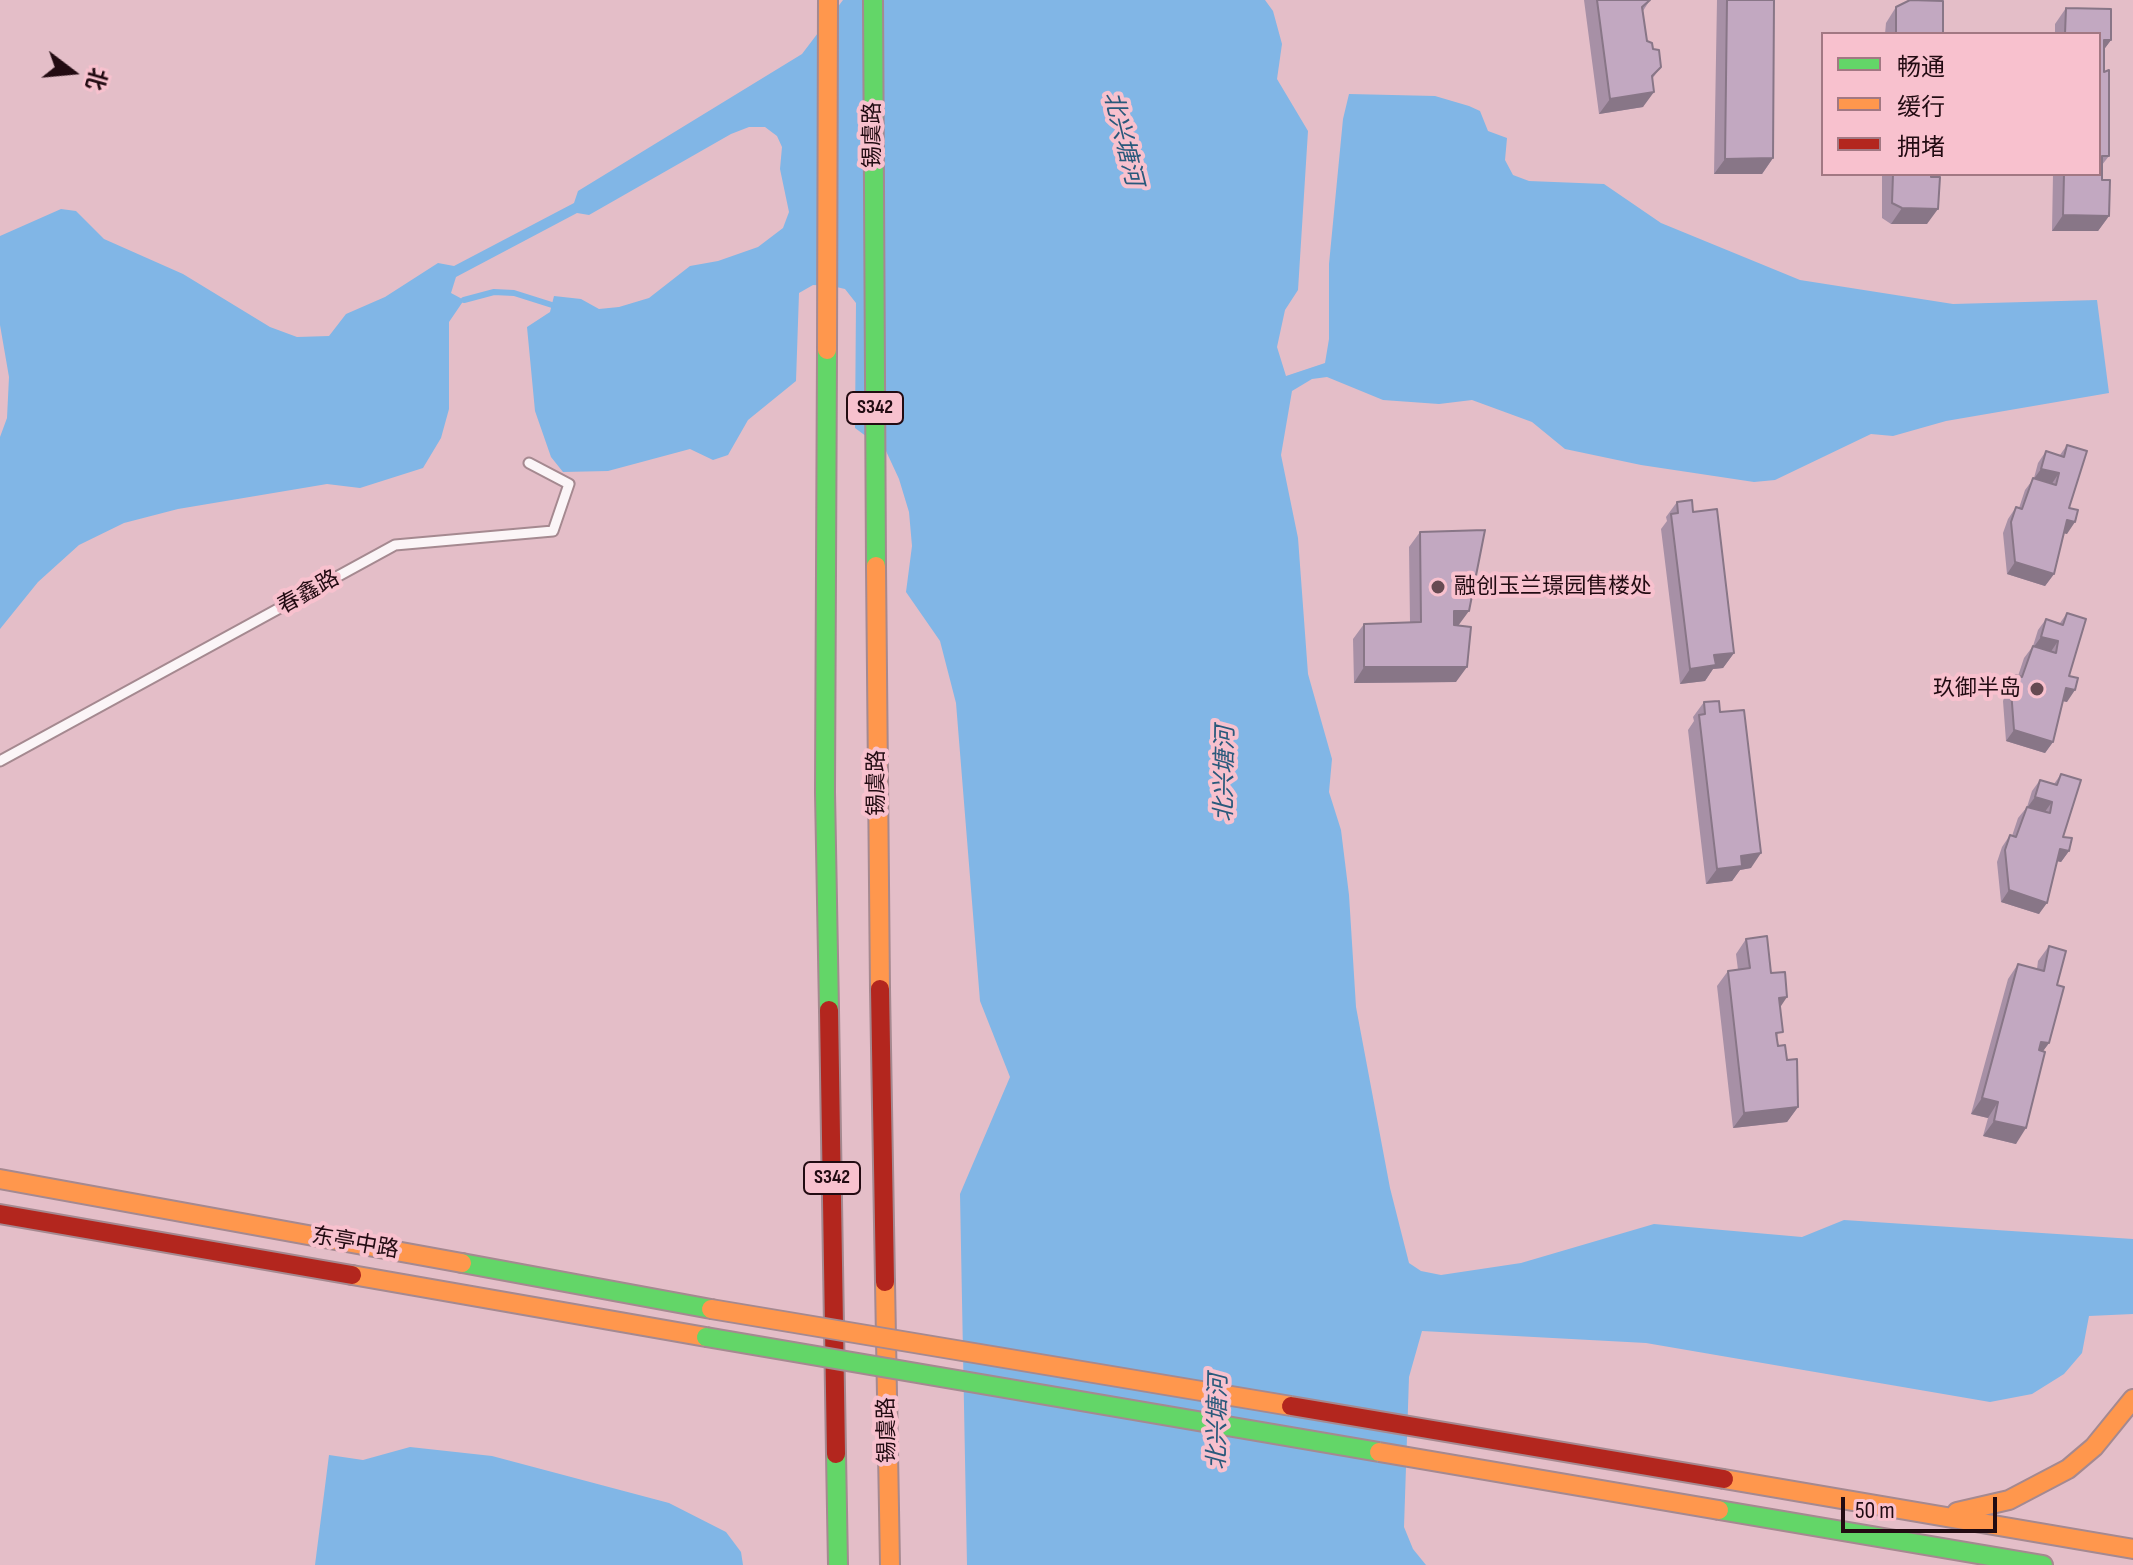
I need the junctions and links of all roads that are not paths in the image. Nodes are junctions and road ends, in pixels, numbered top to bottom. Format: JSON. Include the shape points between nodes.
{"nodes":[{"id":1,"x":820,"y":0,"type":"edge"},
{"id":2,"x":828,"y":0,"type":"edge"},
{"id":3,"x":873,"y":0,"type":"edge"},
{"id":4,"x":828,"y":104,"type":"junction"},
{"id":5,"x":529,"y":463,"type":"dead end"},
{"id":6,"x":0,"y":761,"type":"edge"},
{"id":7,"x":0,"y":1179,"type":"edge"},
{"id":8,"x":0,"y":1214,"type":"edge"},
{"id":9,"x":2133,"y":1399,"type":"edge"},
{"id":10,"x":1944,"y":1514,"type":"junction"},
{"id":11,"x":1890,"y":1537,"type":"junction"},
{"id":12,"x":2133,"y":1549,"type":"edge"},
{"id":13,"x":838,"y":1565,"type":"edge"},
{"id":14,"x":890,"y":1565,"type":"edge"},
{"id":15,"x":1964,"y":1565,"type":"edge"},
{"id":16,"x":2043,"y":1565,"type":"edge"}],
"edges":[{"from":1,"to":4,"type":"main road"},
{"from":2,"to":4,"type":"main road","name":"锡虞路","number":"S342"},
{"from":3,"to":14,"type":"main road","name":"锡虞路","number":"S342","via":[[877,815]]},
{"from":4,"to":13,"type":"main road","name":"锡虞路","number":"S342","via":[[825,792]]},
{"from":5,"to":6,"type":"lane","name":"春鑫路","via":[[569,484],[553,531],[395,545]]},
{"from":7,"to":10,"type":"main road","name":"东亭中路","bridge":true,"via":[[711,1309]]},
{"from":8,"to":11,"type":"main road","name":"东亭中路","bridge":true},
{"from":9,"to":10,"type":"main road","via":[[2094,1447],[2058,1475],[2009,1500]]},
{"from":10,"to":12,"type":"main road","name":"东亭中路"},
{"from":11,"to":15,"type":"main road"},
{"from":11,"to":16,"type":"main road"}]}
